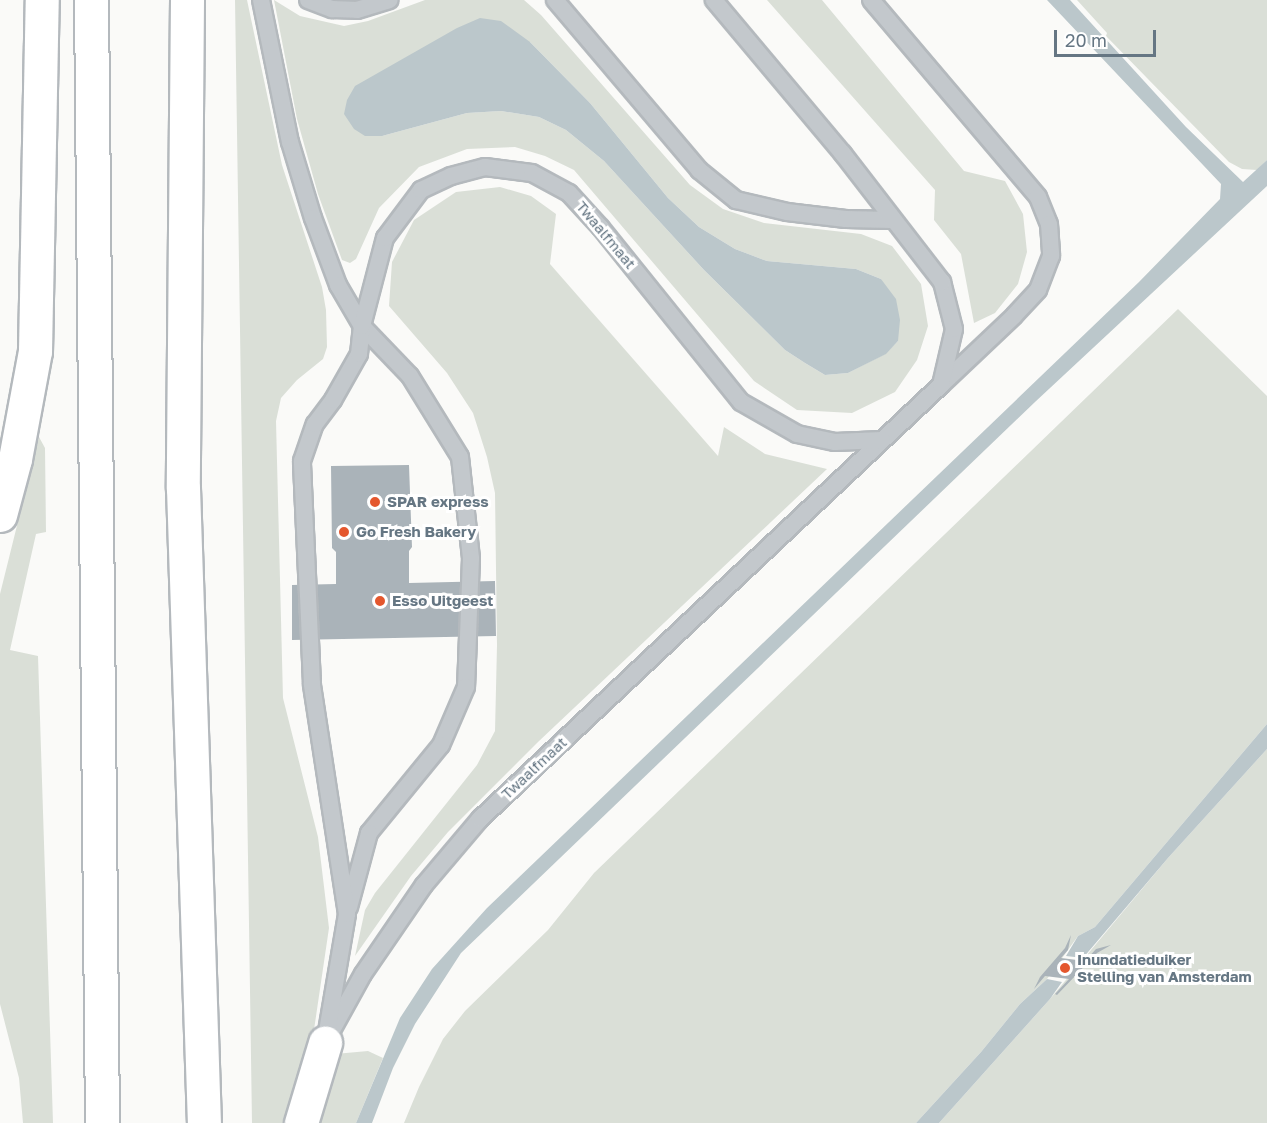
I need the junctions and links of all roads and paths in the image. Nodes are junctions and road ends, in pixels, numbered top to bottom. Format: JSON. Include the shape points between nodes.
{"nodes":[{"id":1,"x":42,"y":0,"type":"edge"},
{"id":2,"x":91,"y":0,"type":"edge"},
{"id":3,"x":187,"y":0,"type":"edge"},
{"id":4,"x":261,"y":0,"type":"edge"},
{"id":5,"x":308,"y":0,"type":"edge"},
{"id":6,"x":390,"y":0,"type":"edge"},
{"id":7,"x":555,"y":0,"type":"edge"},
{"id":8,"x":714,"y":0,"type":"edge"},
{"id":9,"x":871,"y":0,"type":"edge"},
{"id":10,"x":892,"y":220,"type":"junction"},
{"id":11,"x":362,"y":326,"type":"junction"},
{"id":12,"x":941,"y":385,"type":"junction"},
{"id":13,"x":882,"y":440,"type":"junction"},
{"id":14,"x":0,"y":515,"type":"edge"},
{"id":15,"x":346,"y":914,"type":"junction"},
{"id":16,"x":325,"y":1043,"type":"junction"},
{"id":17,"x":102,"y":1123,"type":"edge"},
{"id":18,"x":204,"y":1123,"type":"edge"},
{"id":19,"x":301,"y":1123,"type":"edge"}],
"edges":[{"from":1,"to":14,"type":"highway","via":[[34,351],[15,459]]},
{"from":2,"to":17,"type":"highway"},
{"from":3,"to":18,"type":"highway","via":[[183,488]]},
{"from":4,"to":11,"type":"lane","name":"Twaalfmaat","via":[[290,142],[313,218],[338,285]]},
{"from":5,"to":6,"type":"lane","via":[[332,9],[357,10]]},
{"from":7,"to":10,"type":"lane","via":[[699,170],[736,200],[787,212]]},
{"from":8,"to":10,"type":"lane","via":[[843,154]]},
{"from":9,"to":12,"type":"lane","name":"Twaalfmaat","via":[[1038,197],[1049,224],[1051,256],[1038,290]]},
{"from":10,"to":12,"type":"lane","via":[[942,282],[954,329]]},
{"from":11,"to":13,"type":"lane","name":"Twaalfmaat","via":[[385,238],[420,190],[485,167],[532,173],[569,193],[601,228],[741,402],[797,434],[835,442]]},
{"from":11,"to":15,"type":"lane","name":"Twaalfmaat","via":[[359,354],[315,424],[302,461],[312,684]]},
{"from":11,"to":15,"type":"lane","name":"Twaalfmaat","via":[[410,376],[460,457],[471,558],[466,687],[441,745],[369,833]]},
{"from":12,"to":13,"type":"lane","name":"Twaalfmaat"},
{"from":13,"to":16,"type":"lane","name":"Twaalfmaat","via":[[480,819],[424,885],[363,974]]},
{"from":15,"to":16,"type":"lane","name":"Twaalfmaat"},
{"from":16,"to":19,"type":"highway"}]}
